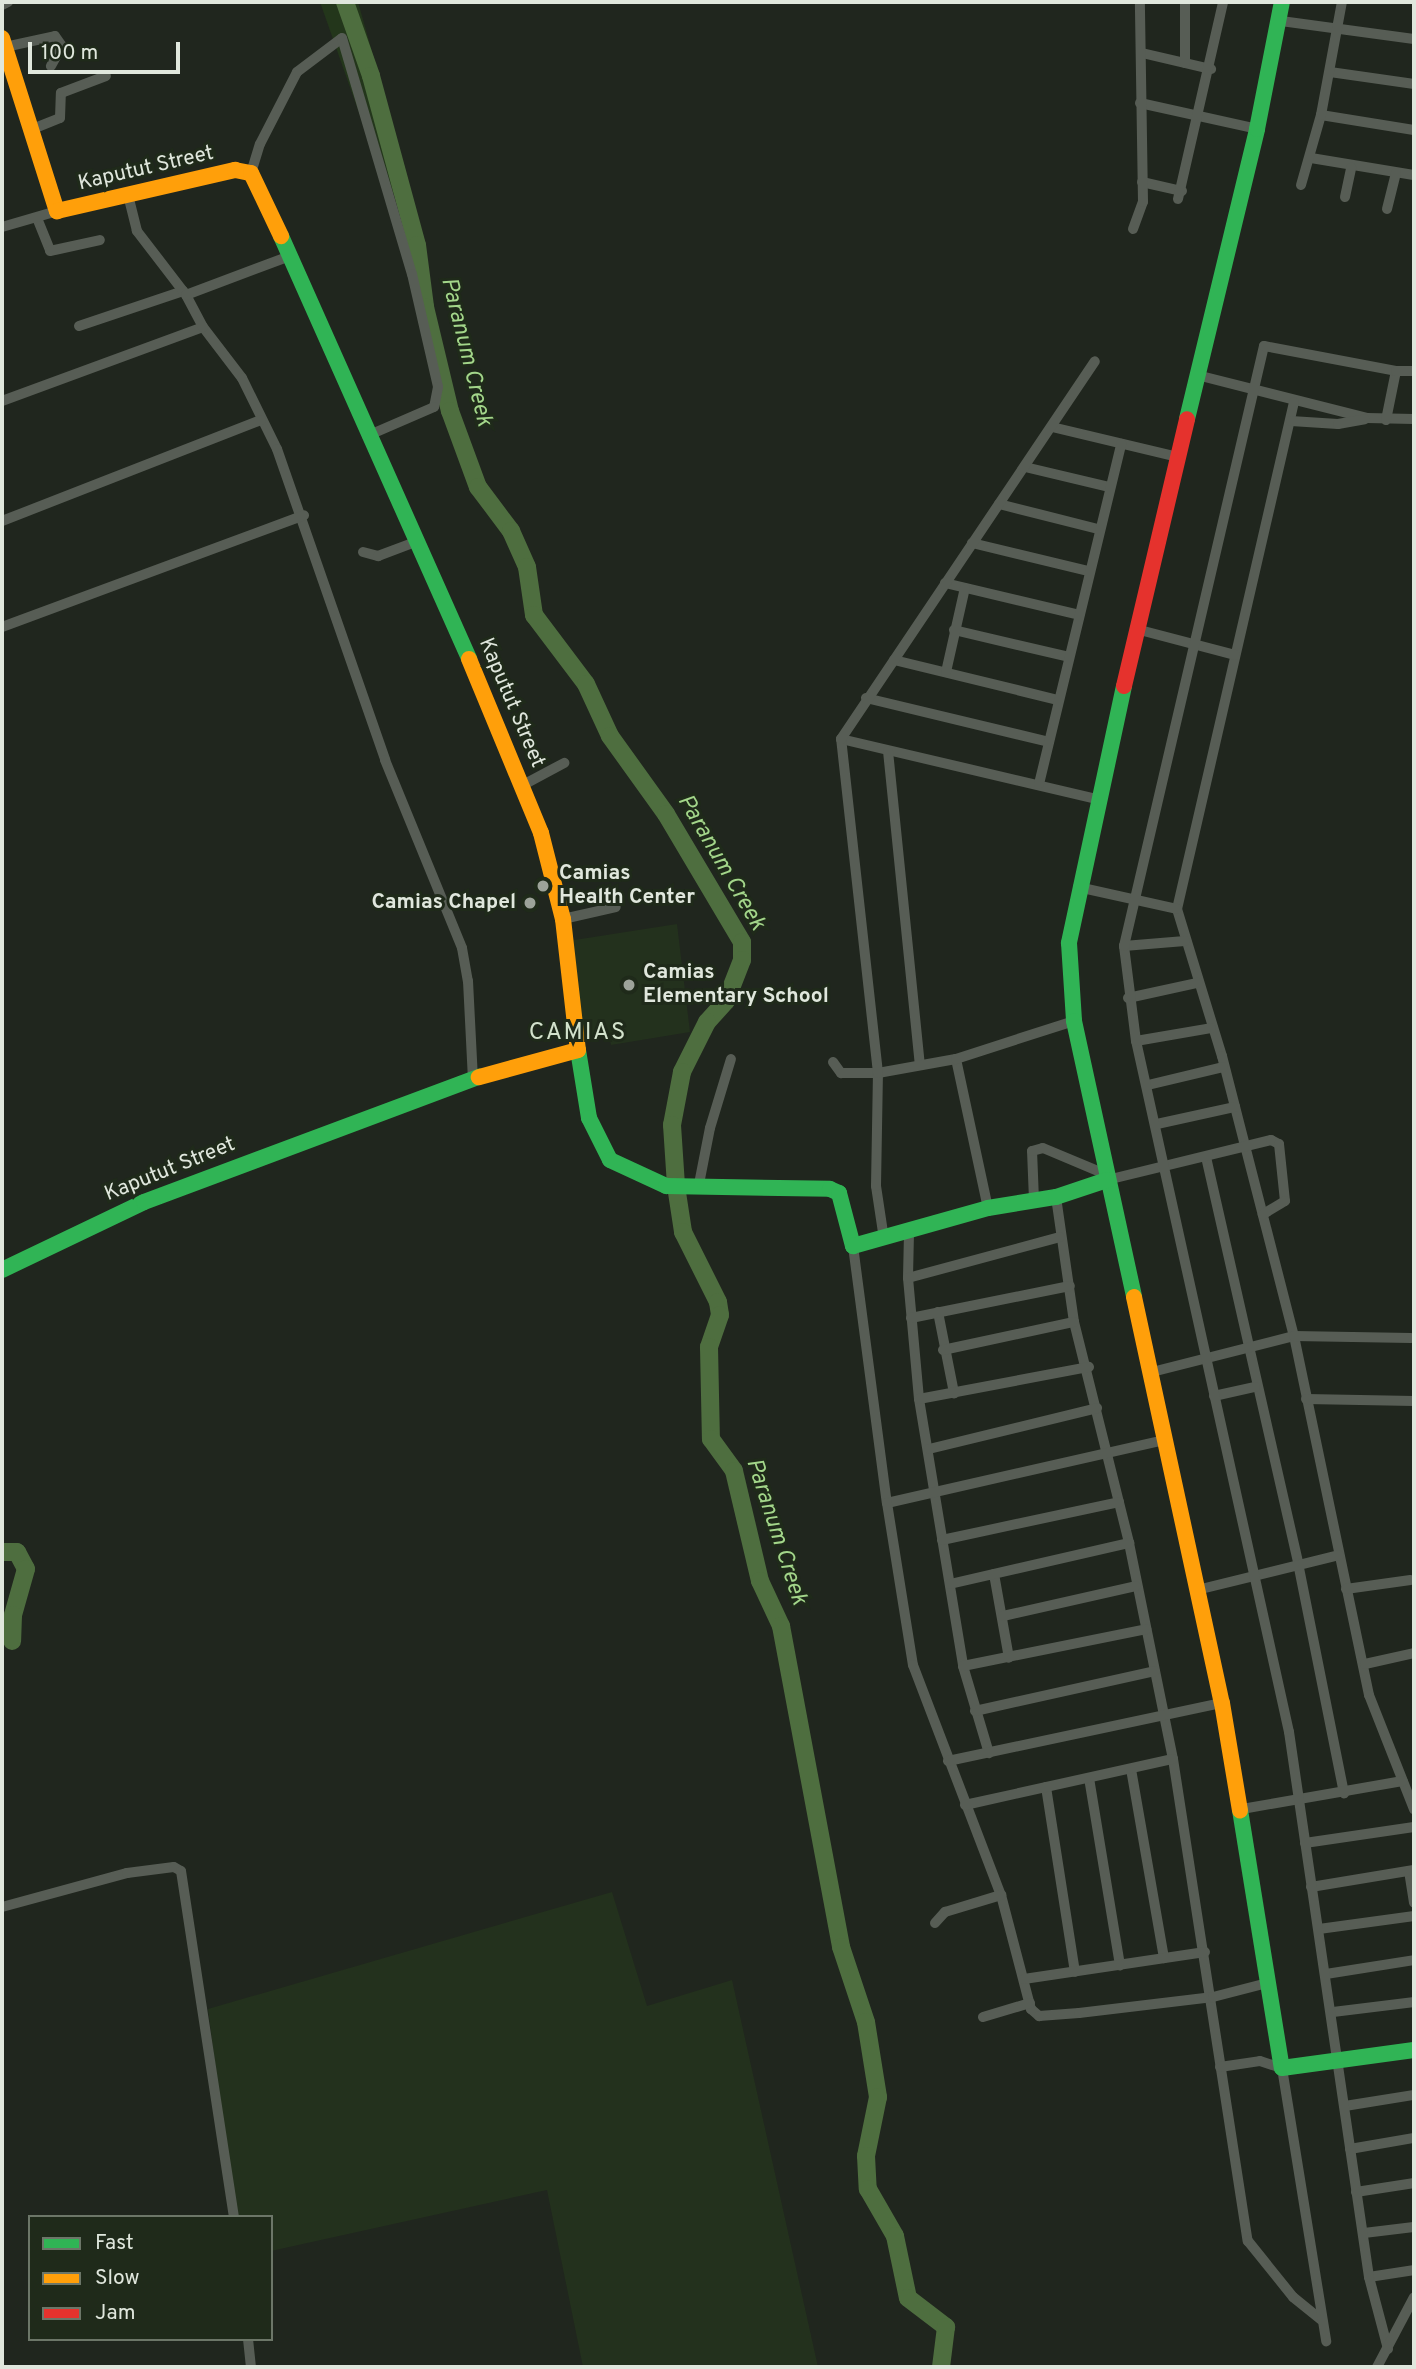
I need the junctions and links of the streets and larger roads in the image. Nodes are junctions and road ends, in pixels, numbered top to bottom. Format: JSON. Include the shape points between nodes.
{"nodes":[{"id":1,"x":8,"y":2,"type":"edge"},
{"id":2,"x":1140,"y":2,"type":"edge"},
{"id":3,"x":1185,"y":2,"type":"edge"},
{"id":4,"x":1223,"y":2,"type":"edge"},
{"id":5,"x":1282,"y":2,"type":"edge"},
{"id":6,"x":1342,"y":2,"type":"edge"},
{"id":7,"x":2,"y":5,"type":"edge"},
{"id":8,"x":1281,"y":20,"type":"junction"},
{"id":9,"x":1340,"y":28,"type":"junction"},
{"id":10,"x":1414,"y":39,"type":"edge"},
{"id":11,"x":3,"y":43,"type":"edge"},
{"id":12,"x":1142,"y":53,"type":"junction"},
{"id":13,"x":1185,"y":63,"type":"junction"},
{"id":14,"x":51,"y":66,"type":"dead end"},
{"id":15,"x":1211,"y":69,"type":"junction"},
{"id":16,"x":1330,"y":72,"type":"junction"},
{"id":17,"x":106,"y":76,"type":"dead end"},
{"id":18,"x":1414,"y":84,"type":"edge"},
{"id":19,"x":1140,"y":103,"type":"junction"},
{"id":20,"x":1321,"y":115,"type":"junction"},
{"id":21,"x":1199,"y":116,"type":"junction"},
{"id":22,"x":1257,"y":129,"type":"junction"},
{"id":23,"x":30,"y":130,"type":"junction"},
{"id":24,"x":1414,"y":130,"type":"edge"},
{"id":25,"x":1311,"y":158,"type":"junction"},
{"id":26,"x":1351,"y":168,"type":"junction"},
{"id":27,"x":251,"y":173,"type":"junction"},
{"id":28,"x":1396,"y":173,"type":"junction"},
{"id":29,"x":1414,"y":175,"type":"edge"},
{"id":30,"x":1142,"y":182,"type":"junction"},
{"id":31,"x":1301,"y":186,"type":"dead end"},
{"id":32,"x":128,"y":194,"type":"junction"},
{"id":33,"x":1345,"y":197,"type":"dead end"},
{"id":34,"x":1387,"y":209,"type":"dead end"},
{"id":35,"x":57,"y":211,"type":"junction"},
{"id":36,"x":37,"y":218,"type":"junction"},
{"id":37,"x":2,"y":227,"type":"edge"},
{"id":38,"x":1133,"y":229,"type":"dead end"},
{"id":39,"x":100,"y":240,"type":"dead end"},
{"id":40,"x":290,"y":256,"type":"junction"},
{"id":41,"x":184,"y":293,"type":"junction"},
{"id":42,"x":79,"y":326,"type":"dead end"},
{"id":43,"x":203,"y":327,"type":"junction"},
{"id":44,"x":1095,"y":361,"type":"dead end"},
{"id":45,"x":1396,"y":371,"type":"junction"},
{"id":46,"x":1414,"y":371,"type":"edge"},
{"id":47,"x":1197,"y":375,"type":"junction"},
{"id":48,"x":1251,"y":390,"type":"junction"},
{"id":49,"x":2,"y":401,"type":"edge"},
{"id":50,"x":1294,"y":401,"type":"junction"},
{"id":51,"x":1367,"y":418,"type":"junction"},
{"id":52,"x":1414,"y":419,"type":"edge"},
{"id":53,"x":261,"y":420,"type":"junction"},
{"id":54,"x":1386,"y":420,"type":"junction"},
{"id":55,"x":1291,"y":421,"type":"junction"},
{"id":56,"x":1052,"y":427,"type":"junction"},
{"id":57,"x":367,"y":436,"type":"junction"},
{"id":58,"x":1121,"y":444,"type":"junction"},
{"id":59,"x":1178,"y":457,"type":"junction"},
{"id":60,"x":1025,"y":467,"type":"junction"},
{"id":61,"x":1109,"y":487,"type":"junction"},
{"id":62,"x":999,"y":504,"type":"junction"},
{"id":63,"x":304,"y":515,"type":"junction"},
{"id":64,"x":2,"y":521,"type":"edge"},
{"id":65,"x":1098,"y":529,"type":"junction"},
{"id":66,"x":418,"y":541,"type":"junction"},
{"id":67,"x":972,"y":543,"type":"junction"},
{"id":68,"x":363,"y":552,"type":"dead end"},
{"id":69,"x":1089,"y":571,"type":"junction"},
{"id":70,"x":945,"y":583,"type":"junction"},
{"id":71,"x":965,"y":588,"type":"junction"},
{"id":72,"x":1079,"y":615,"type":"junction"},
{"id":73,"x":2,"y":627,"type":"edge"},
{"id":74,"x":1136,"y":629,"type":"junction"},
{"id":75,"x":954,"y":630,"type":"junction"},
{"id":76,"x":1193,"y":642,"type":"junction"},
{"id":77,"x":1235,"y":655,"type":"junction"},
{"id":78,"x":1069,"y":657,"type":"junction"},
{"id":79,"x":894,"y":660,"type":"junction"},
{"id":80,"x":946,"y":672,"type":"junction"},
{"id":81,"x":866,"y":698,"type":"junction"},
{"id":82,"x":1058,"y":701,"type":"junction"},
{"id":83,"x":841,"y":739,"type":"junction"},
{"id":84,"x":1049,"y":741,"type":"junction"},
{"id":85,"x":888,"y":751,"type":"junction"},
{"id":86,"x":564,"y":763,"type":"dead end"},
{"id":87,"x":1039,"y":784,"type":"junction"},
{"id":88,"x":523,"y":785,"type":"junction"},
{"id":89,"x":1097,"y":799,"type":"junction"},
{"id":90,"x":1078,"y":887,"type":"junction"},
{"id":91,"x":1132,"y":898,"type":"junction"},
{"id":92,"x":615,"y":907,"type":"dead end"},
{"id":93,"x":1177,"y":909,"type":"junction"},
{"id":94,"x":564,"y":919,"type":"junction"},
{"id":95,"x":1185,"y":942,"type":"junction"},
{"id":96,"x":1124,"y":946,"type":"junction"},
{"id":97,"x":1197,"y":983,"type":"junction"},
{"id":98,"x":1128,"y":998,"type":"junction"},
{"id":99,"x":1074,"y":1021,"type":"junction"},
{"id":100,"x":1211,"y":1028,"type":"junction"},
{"id":101,"x":1136,"y":1041,"type":"junction"},
{"id":102,"x":578,"y":1050,"type":"junction"},
{"id":103,"x":731,"y":1059,"type":"dead end"},
{"id":104,"x":956,"y":1059,"type":"junction"},
{"id":105,"x":833,"y":1062,"type":"dead end"},
{"id":106,"x":920,"y":1064,"type":"junction"},
{"id":107,"x":1223,"y":1067,"type":"junction"},
{"id":108,"x":878,"y":1073,"type":"junction"},
{"id":109,"x":473,"y":1080,"type":"junction"},
{"id":110,"x":1148,"y":1085,"type":"junction"},
{"id":111,"x":1235,"y":1107,"type":"junction"},
{"id":112,"x":1157,"y":1124,"type":"junction"},
{"id":113,"x":1245,"y":1147,"type":"junction"},
{"id":114,"x":1206,"y":1157,"type":"junction"},
{"id":115,"x":1164,"y":1166,"type":"junction"},
{"id":116,"x":1106,"y":1177,"type":"junction"},
{"id":117,"x":694,"y":1185,"type":"junction"},
{"id":118,"x":1056,"y":1197,"type":"junction"},
{"id":119,"x":1034,"y":1200,"type":"junction"},
{"id":120,"x":988,"y":1208,"type":"junction"},
{"id":121,"x":1263,"y":1214,"type":"junction"},
{"id":122,"x":909,"y":1233,"type":"junction"},
{"id":123,"x":1060,"y":1237,"type":"junction"},
{"id":124,"x":884,"y":1239,"type":"junction"},
{"id":125,"x":853,"y":1246,"type":"junction"},
{"id":126,"x":2,"y":1270,"type":"edge"},
{"id":127,"x":908,"y":1278,"type":"junction"},
{"id":128,"x":1070,"y":1286,"type":"junction"},
{"id":129,"x":938,"y":1312,"type":"junction"},
{"id":130,"x":911,"y":1318,"type":"junction"},
{"id":131,"x":1074,"y":1322,"type":"junction"},
{"id":132,"x":1294,"y":1336,"type":"junction"},
{"id":133,"x":1411,"y":1338,"type":"dead end"},
{"id":134,"x":1251,"y":1348,"type":"junction"},
{"id":135,"x":943,"y":1350,"type":"junction"},
{"id":136,"x":1207,"y":1360,"type":"junction"},
{"id":137,"x":1089,"y":1367,"type":"junction"},
{"id":138,"x":1148,"y":1373,"type":"junction"},
{"id":139,"x":1255,"y":1387,"type":"junction"},
{"id":140,"x":954,"y":1393,"type":"junction"},
{"id":141,"x":1214,"y":1396,"type":"junction"},
{"id":142,"x":919,"y":1399,"type":"junction"},
{"id":143,"x":1306,"y":1399,"type":"junction"},
{"id":144,"x":1414,"y":1401,"type":"edge"},
{"id":145,"x":1097,"y":1408,"type":"junction"},
{"id":146,"x":1164,"y":1440,"type":"junction"},
{"id":147,"x":929,"y":1449,"type":"junction"},
{"id":148,"x":1106,"y":1452,"type":"junction"},
{"id":149,"x":934,"y":1495,"type":"junction"},
{"id":150,"x":1119,"y":1502,"type":"junction"},
{"id":151,"x":887,"y":1503,"type":"junction"},
{"id":152,"x":942,"y":1541,"type":"junction"},
{"id":153,"x":1129,"y":1544,"type":"junction"},
{"id":154,"x":1339,"y":1555,"type":"junction"},
{"id":155,"x":1298,"y":1563,"type":"junction"},
{"id":156,"x":994,"y":1574,"type":"junction"},
{"id":157,"x":1255,"y":1576,"type":"junction"},
{"id":158,"x":1410,"y":1580,"type":"dead end"},
{"id":159,"x":950,"y":1584,"type":"junction"},
{"id":160,"x":1136,"y":1586,"type":"junction"},
{"id":161,"x":1346,"y":1589,"type":"junction"},
{"id":162,"x":1197,"y":1590,"type":"junction"},
{"id":163,"x":1003,"y":1616,"type":"junction"},
{"id":164,"x":1146,"y":1629,"type":"junction"},
{"id":165,"x":1414,"y":1653,"type":"edge"},
{"id":166,"x":1009,"y":1658,"type":"junction"},
{"id":167,"x":1364,"y":1664,"type":"junction"},
{"id":168,"x":963,"y":1667,"type":"junction"},
{"id":169,"x":1155,"y":1671,"type":"junction"},
{"id":170,"x":1222,"y":1703,"type":"junction"},
{"id":171,"x":975,"y":1711,"type":"junction"},
{"id":172,"x":1164,"y":1716,"type":"junction"},
{"id":173,"x":989,"y":1754,"type":"junction"},
{"id":174,"x":1173,"y":1759,"type":"junction"},
{"id":175,"x":948,"y":1761,"type":"junction"},
{"id":176,"x":1131,"y":1769,"type":"junction"},
{"id":177,"x":1089,"y":1778,"type":"junction"},
{"id":178,"x":1403,"y":1781,"type":"junction"},
{"id":179,"x":1046,"y":1787,"type":"junction"},
{"id":180,"x":1344,"y":1793,"type":"junction"},
{"id":181,"x":1298,"y":1801,"type":"junction"},
{"id":182,"x":965,"y":1805,"type":"junction"},
{"id":183,"x":1242,"y":1809,"type":"junction"},
{"id":184,"x":1414,"y":1809,"type":"edge"},
{"id":185,"x":1414,"y":1826,"type":"edge"},
{"id":186,"x":1305,"y":1843,"type":"junction"},
{"id":187,"x":1412,"y":1870,"type":"edge"},
{"id":188,"x":1311,"y":1887,"type":"junction"},
{"id":189,"x":1001,"y":1895,"type":"junction"},
{"id":190,"x":1414,"y":1903,"type":"edge"},
{"id":191,"x":2,"y":1907,"type":"edge"},
{"id":192,"x":1414,"y":1916,"type":"edge"},
{"id":193,"x":935,"y":1923,"type":"dead end"},
{"id":194,"x":1319,"y":1929,"type":"junction"},
{"id":195,"x":1205,"y":1952,"type":"junction"},
{"id":196,"x":1164,"y":1958,"type":"junction"},
{"id":197,"x":1414,"y":1960,"type":"edge"},
{"id":198,"x":1120,"y":1965,"type":"junction"},
{"id":199,"x":1076,"y":1972,"type":"junction"},
{"id":200,"x":1326,"y":1974,"type":"junction"},
{"id":201,"x":1024,"y":1979,"type":"junction"},
{"id":202,"x":1267,"y":1983,"type":"junction"},
{"id":203,"x":1213,"y":1997,"type":"junction"},
{"id":204,"x":1414,"y":2002,"type":"edge"},
{"id":205,"x":1030,"y":2003,"type":"junction"},
{"id":206,"x":1333,"y":2012,"type":"junction"},
{"id":207,"x":983,"y":2017,"type":"dead end"},
{"id":208,"x":1414,"y":2050,"type":"edge"},
{"id":209,"x":1339,"y":2060,"type":"junction"},
{"id":210,"x":1220,"y":2067,"type":"junction"},
{"id":211,"x":1282,"y":2068,"type":"junction"},
{"id":212,"x":1414,"y":2095,"type":"edge"},
{"id":213,"x":1345,"y":2106,"type":"junction"},
{"id":214,"x":1414,"y":2138,"type":"edge"},
{"id":215,"x":1350,"y":2149,"type":"junction"},
{"id":216,"x":1414,"y":2182,"type":"edge"},
{"id":217,"x":1356,"y":2192,"type":"junction"},
{"id":218,"x":234,"y":2215,"type":"edge"},
{"id":219,"x":1414,"y":2227,"type":"edge"},
{"id":220,"x":1364,"y":2233,"type":"junction"},
{"id":221,"x":1414,"y":2270,"type":"edge"},
{"id":222,"x":1369,"y":2277,"type":"junction"},
{"id":223,"x":1414,"y":2297,"type":"edge"},
{"id":224,"x":1321,"y":2320,"type":"junction"},
{"id":225,"x":248,"y":2341,"type":"edge"},
{"id":226,"x":1326,"y":2341,"type":"dead end"},
{"id":227,"x":1388,"y":2349,"type":"junction"},
{"id":228,"x":251,"y":2367,"type":"edge"},
{"id":229,"x":1377,"y":2367,"type":"edge"}],
"edges":[{"from":1,"to":7,"type":"street"},
{"from":2,"to":12,"type":"street"},
{"from":3,"to":13,"type":"street"},
{"from":4,"to":15,"type":"street"},
{"from":5,"to":8,"type":"street"},
{"from":6,"to":9,"type":"street"},
{"from":8,"to":9,"type":"street"},
{"from":8,"to":22,"type":"street"},
{"from":9,"to":10,"type":"street"},
{"from":9,"to":16,"type":"street"},
{"from":11,"to":14,"type":"street","via":[[55,36],[62,46]]},
{"from":11,"to":23,"type":"street","name":"Kaputut Street"},
{"from":12,"to":13,"type":"street"},
{"from":12,"to":19,"type":"street"},
{"from":13,"to":15,"type":"street"},
{"from":15,"to":21,"type":"street"},
{"from":16,"to":18,"type":"street"},
{"from":16,"to":20,"type":"street"},
{"from":17,"to":23,"type":"street","via":[[61,93],[60,118]]},
{"from":19,"to":21,"type":"street"},
{"from":19,"to":30,"type":"street"},
{"from":20,"to":24,"type":"street"},
{"from":20,"to":25,"type":"street"},
{"from":21,"to":22,"type":"street"},
{"from":21,"to":30,"type":"street","via":[[1180,195]]},
{"from":22,"to":47,"type":"street"},
{"from":23,"to":35,"type":"street","name":"Kaputut Street"},
{"from":25,"to":26,"type":"street"},
{"from":25,"to":31,"type":"street"},
{"from":26,"to":28,"type":"street"},
{"from":26,"to":33,"type":"street"},
{"from":27,"to":32,"type":"street","name":"Kaputut Street","via":[[235,170]]},
{"from":27,"to":40,"type":"street","name":"Kaputut Street"},
{"from":27,"to":57,"type":"street","via":[[260,144],[297,72],[342,38],[412,274],[438,387],[434,407]]},
{"from":28,"to":29,"type":"street"},
{"from":28,"to":34,"type":"street"},
{"from":30,"to":38,"type":"street","via":[[1143,207]]},
{"from":32,"to":35,"type":"street","name":"Kaputut Street"},
{"from":32,"to":41,"type":"street","via":[[137,231]]},
{"from":35,"to":36,"type":"street"},
{"from":36,"to":37,"type":"street"},
{"from":36,"to":39,"type":"street","via":[[50,251]]},
{"from":40,"to":41,"type":"street"},
{"from":40,"to":57,"type":"street","name":"Kaputut Street"},
{"from":41,"to":42,"type":"street"},
{"from":41,"to":43,"type":"street"},
{"from":43,"to":49,"type":"street"},
{"from":43,"to":53,"type":"street","via":[[242,378]]},
{"from":44,"to":56,"type":"street"},
{"from":45,"to":46,"type":"street"},
{"from":45,"to":48,"type":"street","via":[[1264,346]]},
{"from":45,"to":54,"type":"street"},
{"from":47,"to":48,"type":"street"},
{"from":47,"to":59,"type":"street"},
{"from":48,"to":50,"type":"street"},
{"from":48,"to":76,"type":"street"},
{"from":50,"to":51,"type":"street"},
{"from":50,"to":55,"type":"street"},
{"from":51,"to":54,"type":"street"},
{"from":51,"to":55,"type":"street","via":[[1338,424]]},
{"from":52,"to":54,"type":"street"},
{"from":53,"to":63,"type":"street"},
{"from":53,"to":64,"type":"street"},
{"from":55,"to":77,"type":"street"},
{"from":56,"to":58,"type":"street"},
{"from":56,"to":60,"type":"street"},
{"from":57,"to":66,"type":"street","name":"Kaputut Street"},
{"from":58,"to":59,"type":"street"},
{"from":58,"to":61,"type":"street"},
{"from":59,"to":74,"type":"street"},
{"from":60,"to":61,"type":"street"},
{"from":60,"to":62,"type":"street"},
{"from":61,"to":65,"type":"street"},
{"from":62,"to":65,"type":"street"},
{"from":62,"to":67,"type":"street"},
{"from":63,"to":73,"type":"street"},
{"from":63,"to":109,"type":"street","via":[[385,760],[461,948],[468,981]]},
{"from":65,"to":69,"type":"street"},
{"from":66,"to":68,"type":"street","via":[[378,556]]},
{"from":66,"to":88,"type":"street","name":"Kaputut Street"},
{"from":67,"to":69,"type":"street"},
{"from":67,"to":70,"type":"street"},
{"from":69,"to":72,"type":"street"},
{"from":70,"to":71,"type":"street"},
{"from":70,"to":79,"type":"street"},
{"from":71,"to":72,"type":"street"},
{"from":71,"to":75,"type":"street"},
{"from":72,"to":78,"type":"street"},
{"from":74,"to":76,"type":"street"},
{"from":74,"to":89,"type":"street"},
{"from":75,"to":78,"type":"street"},
{"from":75,"to":80,"type":"street"},
{"from":76,"to":77,"type":"street"},
{"from":76,"to":91,"type":"street"},
{"from":77,"to":93,"type":"street"},
{"from":78,"to":82,"type":"street"},
{"from":79,"to":80,"type":"street"},
{"from":79,"to":81,"type":"street"},
{"from":80,"to":82,"type":"street"},
{"from":81,"to":83,"type":"street"},
{"from":81,"to":84,"type":"street"},
{"from":82,"to":84,"type":"street"},
{"from":83,"to":85,"type":"street"},
{"from":83,"to":108,"type":"street"},
{"from":84,"to":87,"type":"street"},
{"from":85,"to":87,"type":"street"},
{"from":85,"to":106,"type":"street"},
{"from":86,"to":88,"type":"street"},
{"from":87,"to":89,"type":"street"},
{"from":88,"to":94,"type":"street","name":"Kaputut Street"},
{"from":89,"to":90,"type":"street"},
{"from":90,"to":91,"type":"street"},
{"from":90,"to":99,"type":"street","via":[[1069,943]]},
{"from":91,"to":93,"type":"street"},
{"from":91,"to":96,"type":"street"},
{"from":92,"to":94,"type":"street"},
{"from":93,"to":95,"type":"street"},
{"from":94,"to":102,"type":"street","name":"Kaputut Street"},
{"from":95,"to":96,"type":"street"},
{"from":95,"to":97,"type":"street"},
{"from":96,"to":98,"type":"street"},
{"from":97,"to":98,"type":"street"},
{"from":97,"to":100,"type":"street"},
{"from":98,"to":101,"type":"street"},
{"from":99,"to":104,"type":"street"},
{"from":99,"to":116,"type":"street"},
{"from":100,"to":101,"type":"street"},
{"from":100,"to":107,"type":"street"},
{"from":101,"to":110,"type":"street"},
{"from":102,"to":109,"type":"street","name":"Kaputut Street"},
{"from":102,"to":117,"type":"street","via":[[589,1118],[610,1160],[666,1186]]},
{"from":103,"to":117,"type":"street"},
{"from":104,"to":106,"type":"street"},
{"from":104,"to":120,"type":"street"},
{"from":105,"to":108,"type":"street","via":[[841,1073]]},
{"from":106,"to":108,"type":"street"},
{"from":107,"to":110,"type":"street"},
{"from":107,"to":111,"type":"street"},
{"from":108,"to":124,"type":"street","via":[[876,1186]]},
{"from":109,"to":126,"type":"street","name":"Kaputut Street","via":[[144,1202]]},
{"from":110,"to":112,"type":"street"},
{"from":111,"to":112,"type":"street"},
{"from":111,"to":113,"type":"street"},
{"from":112,"to":115,"type":"street"},
{"from":113,"to":114,"type":"street"},
{"from":113,"to":121,"type":"street"},
{"from":113,"to":121,"type":"street","via":[[1271,1139],[1279,1144],[1285,1200]]},
{"from":114,"to":115,"type":"street"},
{"from":114,"to":134,"type":"street"},
{"from":115,"to":116,"type":"street"},
{"from":115,"to":136,"type":"street"},
{"from":116,"to":118,"type":"street"},
{"from":116,"to":119,"type":"street","via":[[1043,1148],[1032,1151]]},
{"from":116,"to":138,"type":"street"},
{"from":117,"to":125,"type":"street","via":[[830,1189],[841,1199]]},
{"from":118,"to":119,"type":"street"},
{"from":118,"to":123,"type":"street"},
{"from":119,"to":120,"type":"street"},
{"from":120,"to":122,"type":"street"},
{"from":121,"to":132,"type":"street"},
{"from":122,"to":124,"type":"street"},
{"from":122,"to":127,"type":"street"},
{"from":123,"to":127,"type":"street"},
{"from":123,"to":128,"type":"street"},
{"from":124,"to":125,"type":"street"},
{"from":125,"to":151,"type":"street"},
{"from":127,"to":130,"type":"street"},
{"from":128,"to":129,"type":"street"},
{"from":128,"to":131,"type":"street"},
{"from":129,"to":130,"type":"street"},
{"from":129,"to":135,"type":"street"},
{"from":130,"to":142,"type":"street"},
{"from":131,"to":135,"type":"street"},
{"from":131,"to":137,"type":"street"},
{"from":132,"to":133,"type":"street"},
{"from":132,"to":134,"type":"street"},
{"from":132,"to":143,"type":"street"},
{"from":134,"to":136,"type":"street"},
{"from":134,"to":139,"type":"street"},
{"from":135,"to":140,"type":"street"},
{"from":136,"to":138,"type":"street"},
{"from":136,"to":141,"type":"street"},
{"from":137,"to":140,"type":"street"},
{"from":137,"to":145,"type":"street"},
{"from":138,"to":146,"type":"street"},
{"from":139,"to":141,"type":"street"},
{"from":139,"to":155,"type":"street"},
{"from":140,"to":142,"type":"street"},
{"from":141,"to":157,"type":"street"},
{"from":142,"to":147,"type":"street"},
{"from":143,"to":144,"type":"street"},
{"from":143,"to":154,"type":"street"},
{"from":145,"to":147,"type":"street"},
{"from":145,"to":148,"type":"street"},
{"from":146,"to":148,"type":"street"},
{"from":146,"to":162,"type":"street"},
{"from":147,"to":149,"type":"street"},
{"from":148,"to":149,"type":"street"},
{"from":148,"to":150,"type":"street"},
{"from":149,"to":151,"type":"street"},
{"from":149,"to":152,"type":"street"},
{"from":150,"to":152,"type":"street"},
{"from":150,"to":153,"type":"street"},
{"from":151,"to":175,"type":"street","via":[[913,1665]]},
{"from":152,"to":159,"type":"street"},
{"from":153,"to":156,"type":"street"},
{"from":153,"to":160,"type":"street"},
{"from":154,"to":155,"type":"street"},
{"from":154,"to":161,"type":"street"},
{"from":155,"to":157,"type":"street"},
{"from":155,"to":180,"type":"street"},
{"from":156,"to":159,"type":"street"},
{"from":156,"to":163,"type":"street"},
{"from":157,"to":162,"type":"street"},
{"from":157,"to":181,"type":"street","via":[[1289,1732]]},
{"from":158,"to":161,"type":"street"},
{"from":159,"to":168,"type":"street"},
{"from":160,"to":163,"type":"street"},
{"from":160,"to":164,"type":"street"},
{"from":161,"to":167,"type":"street"},
{"from":162,"to":170,"type":"street"},
{"from":163,"to":166,"type":"street"},
{"from":164,"to":166,"type":"street"},
{"from":164,"to":169,"type":"street"},
{"from":165,"to":167,"type":"street"},
{"from":166,"to":168,"type":"street"},
{"from":167,"to":178,"type":"street","via":[[1381,1730]]},
{"from":168,"to":171,"type":"street"},
{"from":169,"to":171,"type":"street"},
{"from":169,"to":172,"type":"street"},
{"from":170,"to":172,"type":"street"},
{"from":170,"to":183,"type":"street"},
{"from":171,"to":173,"type":"street"},
{"from":172,"to":173,"type":"street"},
{"from":172,"to":174,"type":"street"},
{"from":173,"to":175,"type":"street"},
{"from":174,"to":176,"type":"street"},
{"from":174,"to":195,"type":"street"},
{"from":175,"to":182,"type":"street"},
{"from":176,"to":177,"type":"street"},
{"from":176,"to":196,"type":"street"},
{"from":177,"to":179,"type":"street"},
{"from":177,"to":198,"type":"street"},
{"from":178,"to":180,"type":"street"},
{"from":178,"to":184,"type":"street"},
{"from":179,"to":182,"type":"street"},
{"from":179,"to":199,"type":"street"},
{"from":180,"to":181,"type":"street"},
{"from":181,"to":183,"type":"street"},
{"from":181,"to":186,"type":"street"},
{"from":182,"to":189,"type":"street"},
{"from":183,"to":202,"type":"street"},
{"from":185,"to":186,"type":"street"},
{"from":186,"to":188,"type":"street"},
{"from":187,"to":188,"type":"street"},
{"from":187,"to":190,"type":"street"},
{"from":188,"to":194,"type":"street"},
{"from":189,"to":193,"type":"street","via":[[945,1912]]},
{"from":189,"to":201,"type":"street"},
{"from":191,"to":218,"type":"street","via":[[127,1873],[174,1867],[181,1871]]},
{"from":192,"to":194,"type":"street"},
{"from":194,"to":200,"type":"street"},
{"from":195,"to":196,"type":"street"},
{"from":195,"to":203,"type":"street"},
{"from":196,"to":198,"type":"street"},
{"from":197,"to":200,"type":"street"},
{"from":198,"to":199,"type":"street"},
{"from":199,"to":201,"type":"street"},
{"from":200,"to":206,"type":"street"},
{"from":201,"to":205,"type":"street"},
{"from":202,"to":203,"type":"street"},
{"from":202,"to":211,"type":"street"},
{"from":203,"to":205,"type":"street","via":[[1039,2017]]},
{"from":203,"to":210,"type":"street"},
{"from":204,"to":206,"type":"street"},
{"from":205,"to":207,"type":"street"},
{"from":206,"to":209,"type":"street"},
{"from":208,"to":209,"type":"street"},
{"from":209,"to":211,"type":"street"},
{"from":209,"to":213,"type":"street"},
{"from":210,"to":211,"type":"street","via":[[1260,2061]]},
{"from":210,"to":224,"type":"street","via":[[1252,2250],[1293,2297]]},
{"from":211,"to":224,"type":"street"},
{"from":212,"to":213,"type":"street"},
{"from":213,"to":215,"type":"street"},
{"from":214,"to":215,"type":"street"},
{"from":215,"to":217,"type":"street"},
{"from":216,"to":217,"type":"street"},
{"from":217,"to":220,"type":"street"},
{"from":219,"to":220,"type":"street"},
{"from":220,"to":222,"type":"street"},
{"from":221,"to":222,"type":"street"},
{"from":222,"to":227,"type":"street"},
{"from":223,"to":227,"type":"street"},
{"from":224,"to":226,"type":"street"},
{"from":225,"to":228,"type":"street"},
{"from":227,"to":229,"type":"street"}]}
